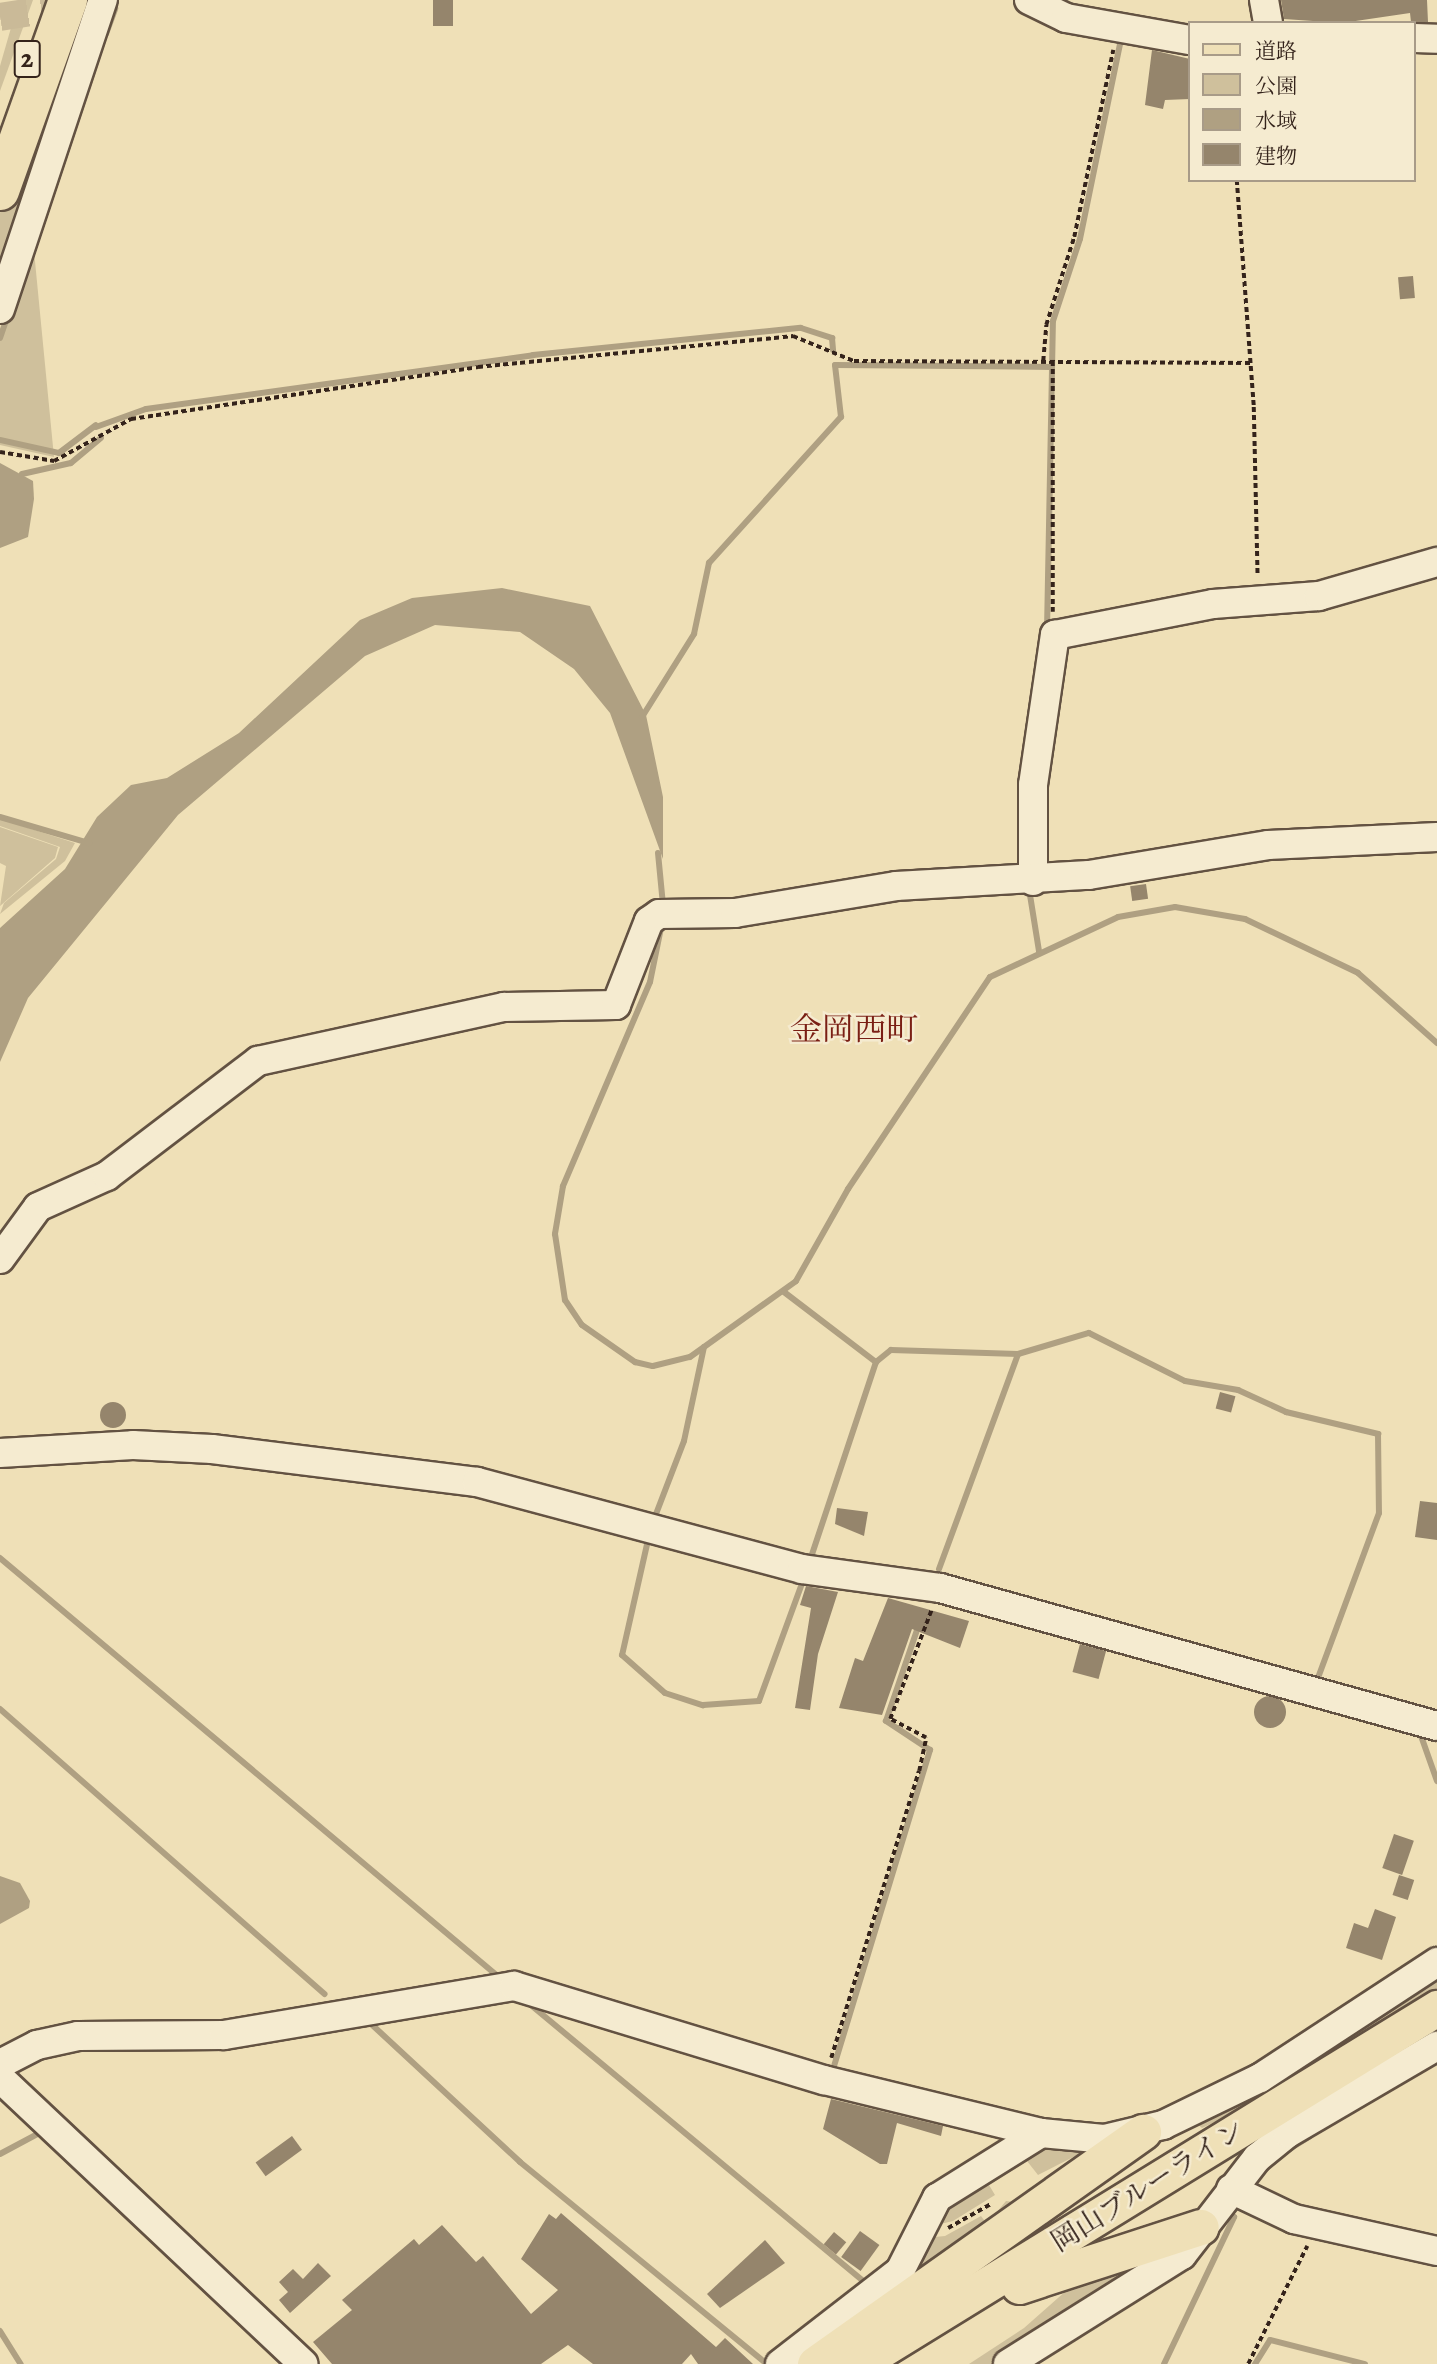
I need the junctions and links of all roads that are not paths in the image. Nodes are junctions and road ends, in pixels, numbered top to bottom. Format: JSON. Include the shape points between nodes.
{"nodes":[{"id":1,"x":1029,"y":0,"type":"edge"},
{"id":2,"x":1264,"y":0,"type":"edge"},
{"id":3,"x":85,"y":1,"type":"edge"},
{"id":4,"x":1268,"y":21,"type":"edge"},
{"id":5,"x":1416,"y":38,"type":"edge"},
{"id":6,"x":1437,"y":39,"type":"edge"},
{"id":7,"x":1188,"y":40,"type":"edge"},
{"id":8,"x":2,"y":129,"type":"edge"},
{"id":9,"x":0,"y":191,"type":"edge"},
{"id":10,"x":0,"y":309,"type":"edge"},
{"id":11,"x":1437,"y":562,"type":"edge"},
{"id":12,"x":1437,"y":837,"type":"edge"},
{"id":13,"x":1033,"y":881,"type":"junction"},
{"id":14,"x":0,"y":1259,"type":"edge"},
{"id":15,"x":0,"y":1453,"type":"edge"},
{"id":16,"x":1437,"y":1726,"type":"edge"},
{"id":17,"x":1437,"y":1962,"type":"edge"},
{"id":18,"x":1437,"y":2008,"type":"edge"},
{"id":19,"x":1437,"y":2046,"type":"edge"},
{"id":20,"x":0,"y":2064,"type":"edge"},
{"id":21,"x":0,"y":2078,"type":"edge"},
{"id":22,"x":1143,"y":2132,"type":"junction"},
{"id":23,"x":1041,"y":2133,"type":"junction"},
{"id":24,"x":1238,"y":2193,"type":"junction"},
{"id":25,"x":1201,"y":2227,"type":"junction"},
{"id":26,"x":1437,"y":2250,"type":"edge"},
{"id":27,"x":862,"y":2362,"type":"edge"},
{"id":28,"x":303,"y":2364,"type":"edge"},
{"id":29,"x":780,"y":2364,"type":"edge"},
{"id":30,"x":815,"y":2364,"type":"edge"},
{"id":31,"x":1008,"y":2364,"type":"edge"}],
"edges":[{"from":1,"to":7,"type":"street","via":[[1066,18]]},
{"from":2,"to":4,"type":"street"},
{"from":3,"to":8,"type":"highway","number":"2"},
{"from":3,"to":9,"type":"highway"},
{"from":3,"to":10,"type":"street"},
{"from":5,"to":6,"type":"street"},
{"from":11,"to":13,"type":"street","via":[[1330,593],[1259,600],[1055,635],[1033,785]]},
{"from":12,"to":13,"type":"street","via":[[1268,845]]},
{"from":13,"to":14,"type":"street","via":[[896,886],[735,913],[664,914],[649,921],[616,1005],[504,1007],[257,1061],[107,1177],[38,1207]]},
{"from":15,"to":16,"type":"street","via":[[133,1445],[212,1449],[477,1482],[802,1569],[940,1588]]},
{"from":17,"to":22,"type":"street","via":[[1260,2078]]},
{"from":18,"to":27,"type":"main road","name":"岡山ブルーライン"},
{"from":19,"to":24,"type":"street","via":[[1288,2133]]},
{"from":20,"to":23,"type":"street","via":[[37,2045],[78,2036],[224,2035],[514,1986],[824,2080]]},
{"from":21,"to":28,"type":"street"},
{"from":22,"to":23,"type":"street","via":[[1104,2139]]},
{"from":22,"to":30,"type":"main road"},
{"from":23,"to":29,"type":"street","via":[[937,2198],[900,2272]]},
{"from":24,"to":25,"type":"street"},
{"from":24,"to":26,"type":"street","via":[[1316,2225]]},
{"from":25,"to":27,"type":"main road","via":[[1173,2241],[1061,2268],[944,2331]]},
{"from":25,"to":31,"type":"street","via":[[1164,2268]]}]}
